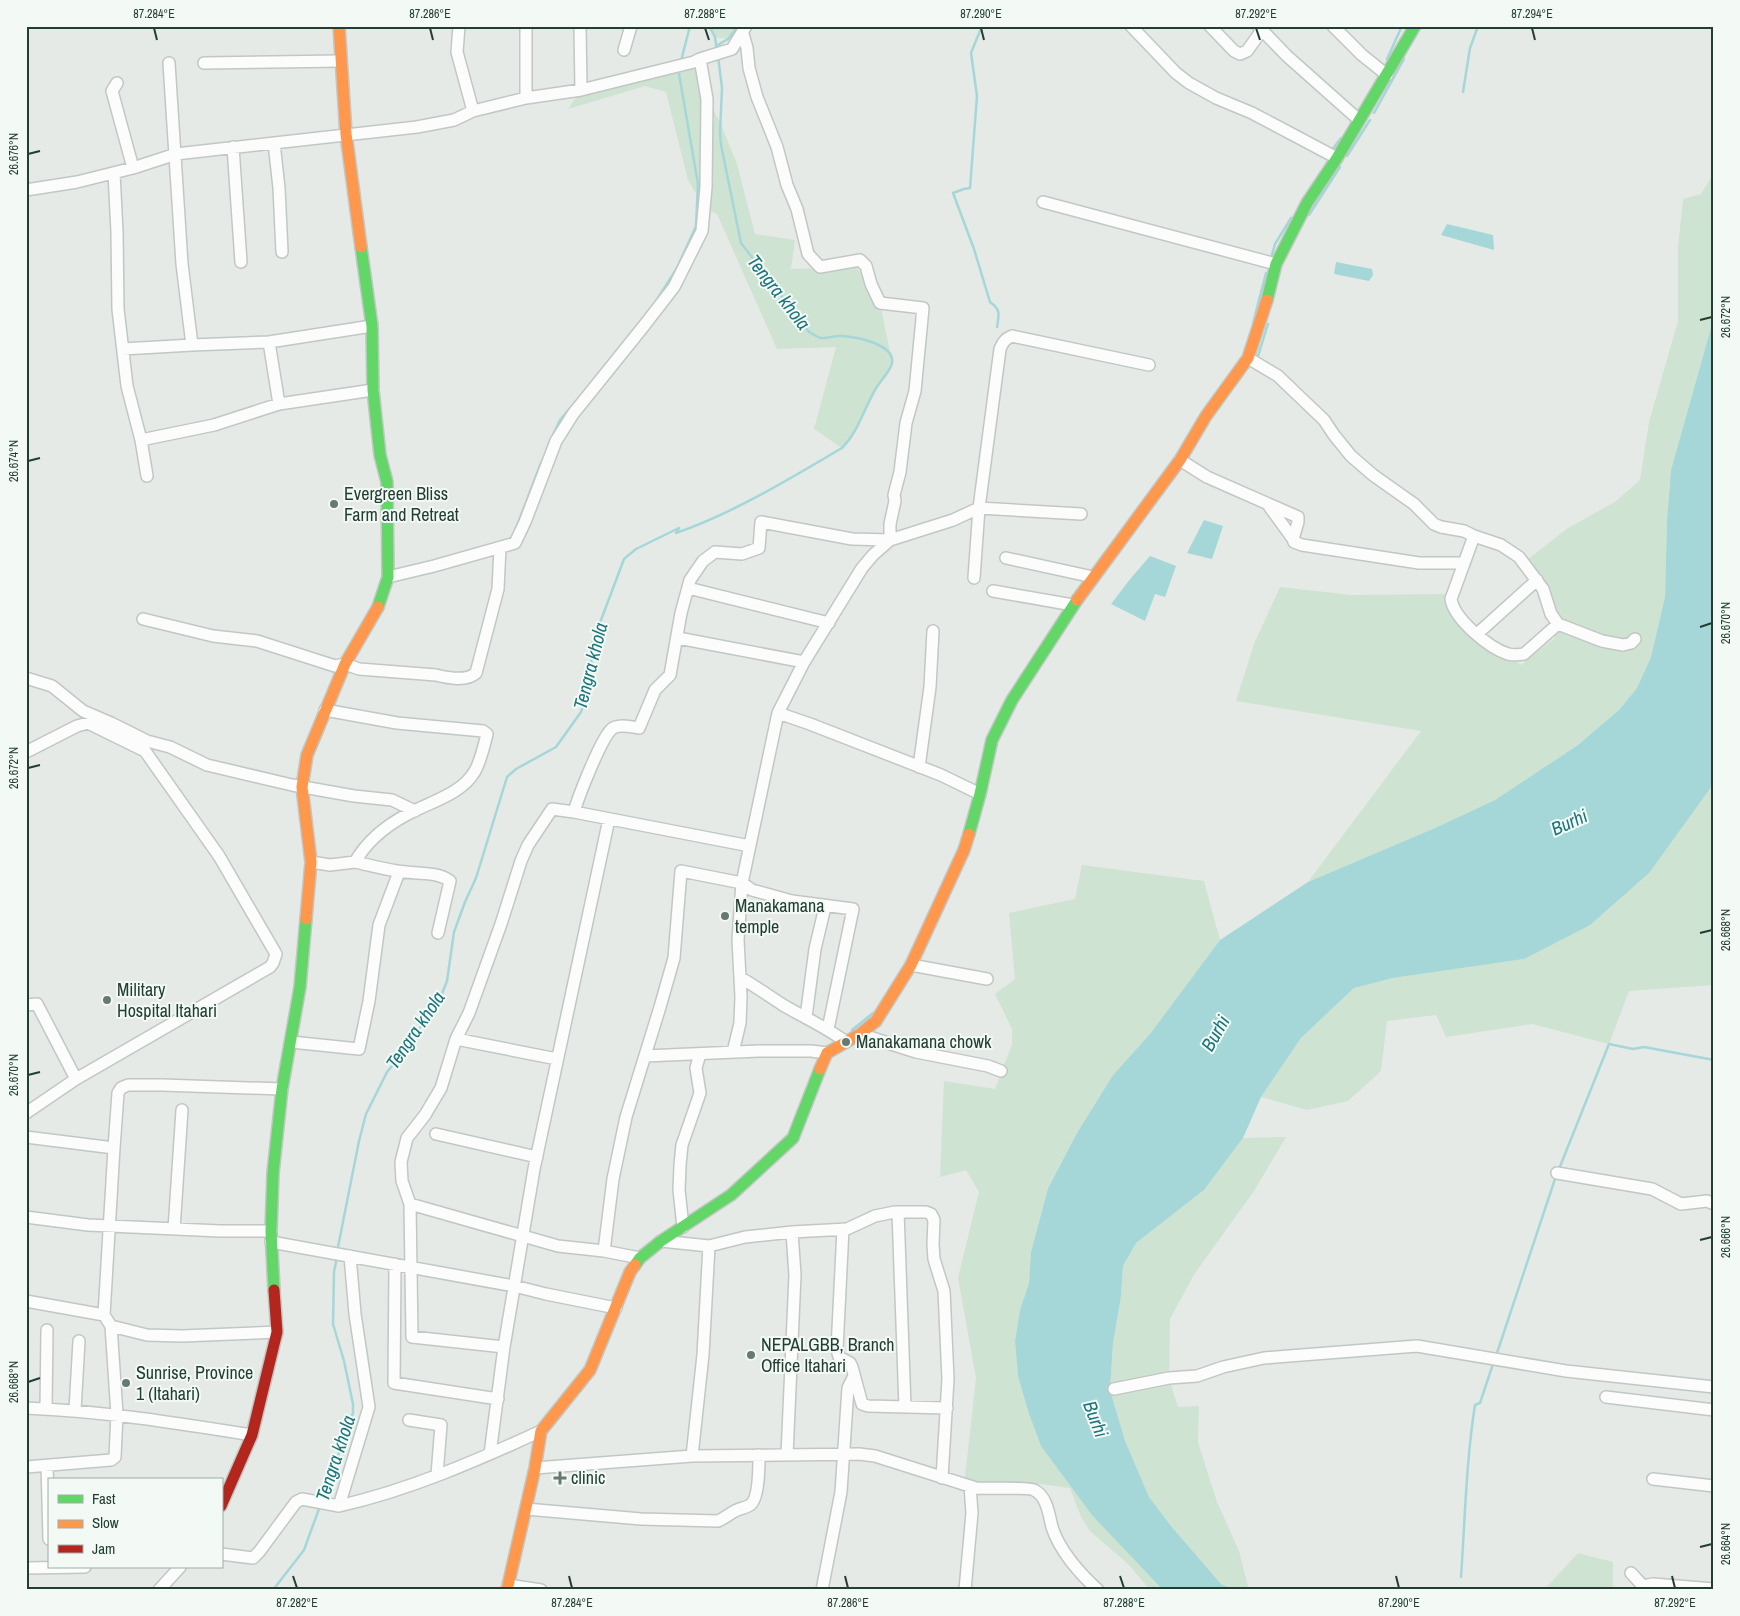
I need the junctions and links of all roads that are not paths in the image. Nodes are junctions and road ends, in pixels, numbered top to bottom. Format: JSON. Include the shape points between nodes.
{"nodes":[{"id":1,"x":339,"y":26,"type":"edge"},
{"id":2,"x":459,"y":26,"type":"edge"},
{"id":3,"x":526,"y":26,"type":"edge"},
{"id":4,"x":580,"y":26,"type":"edge"},
{"id":5,"x":631,"y":26,"type":"edge"},
{"id":6,"x":1131,"y":26,"type":"edge"},
{"id":7,"x":1210,"y":26,"type":"edge"},
{"id":8,"x":1333,"y":26,"type":"edge"},
{"id":9,"x":1415,"y":26,"type":"edge"},
{"id":10,"x":1260,"y":28,"type":"edge"},
{"id":11,"x":744,"y":30,"type":"edge"},
{"id":12,"x":624,"y":50,"type":"dead end"},
{"id":13,"x":700,"y":59,"type":"junction"},
{"id":14,"x":340,"y":61,"type":"junction"},
{"id":15,"x":169,"y":63,"type":"dead end"},
{"id":16,"x":204,"y":63,"type":"dead end"},
{"id":17,"x":1387,"y":75,"type":"junction"},
{"id":18,"x":117,"y":83,"type":"dead end"},
{"id":19,"x":581,"y":90,"type":"junction"},
{"id":20,"x":526,"y":98,"type":"junction"},
{"id":21,"x":473,"y":111,"type":"junction"},
{"id":22,"x":1359,"y":120,"type":"junction"},
{"id":23,"x":346,"y":134,"type":"junction"},
{"id":24,"x":274,"y":143,"type":"junction"},
{"id":25,"x":233,"y":146,"type":"junction"},
{"id":26,"x":176,"y":154,"type":"junction"},
{"id":27,"x":1337,"y":158,"type":"junction"},
{"id":28,"x":133,"y":168,"type":"junction"},
{"id":29,"x":114,"y":173,"type":"junction"},
{"id":30,"x":26,"y":190,"type":"edge"},
{"id":31,"x":1043,"y":202,"type":"dead end"},
{"id":32,"x":282,"y":252,"type":"dead end"},
{"id":33,"x":241,"y":262,"type":"dead end"},
{"id":34,"x":1272,"y":263,"type":"junction"},
{"id":35,"x":372,"y":326,"type":"junction"},
{"id":36,"x":269,"y":342,"type":"junction"},
{"id":37,"x":192,"y":345,"type":"junction"},
{"id":38,"x":123,"y":349,"type":"junction"},
{"id":39,"x":1248,"y":358,"type":"junction"},
{"id":40,"x":1149,"y":365,"type":"dead end"},
{"id":41,"x":373,"y":390,"type":"junction"},
{"id":42,"x":279,"y":404,"type":"junction"},
{"id":43,"x":141,"y":440,"type":"junction"},
{"id":44,"x":1180,"y":460,"type":"junction"},
{"id":45,"x":147,"y":476,"type":"dead end"},
{"id":46,"x":1269,"y":506,"type":"junction"},
{"id":47,"x":979,"y":508,"type":"junction"},
{"id":48,"x":1081,"y":514,"type":"dead end"},
{"id":49,"x":1474,"y":536,"type":"junction"},
{"id":50,"x":1293,"y":539,"type":"junction"},
{"id":51,"x":890,"y":540,"type":"junction"},
{"id":52,"x":500,"y":548,"type":"junction"},
{"id":53,"x":1006,"y":558,"type":"dead end"},
{"id":54,"x":1464,"y":563,"type":"junction"},
{"id":55,"x":1093,"y":576,"type":"junction"},
{"id":56,"x":388,"y":577,"type":"junction"},
{"id":57,"x":974,"y":578,"type":"dead end"},
{"id":58,"x":1537,"y":580,"type":"junction"},
{"id":59,"x":688,"y":588,"type":"junction"},
{"id":60,"x":993,"y":591,"type":"dead end"},
{"id":61,"x":1073,"y":605,"type":"junction"},
{"id":62,"x":143,"y":619,"type":"dead end"},
{"id":63,"x":829,"y":622,"type":"junction"},
{"id":64,"x":1558,"y":624,"type":"junction"},
{"id":65,"x":933,"y":631,"type":"dead end"},
{"id":66,"x":1477,"y":634,"type":"junction"},
{"id":67,"x":678,"y":638,"type":"junction"},
{"id":68,"x":1634,"y":639,"type":"dead end"},
{"id":69,"x":804,"y":662,"type":"junction"},
{"id":70,"x":345,"y":664,"type":"junction"},
{"id":71,"x":26,"y":678,"type":"edge"},
{"id":72,"x":325,"y":710,"type":"junction"},
{"id":73,"x":778,"y":713,"type":"junction"},
{"id":74,"x":26,"y":752,"type":"edge"},
{"id":75,"x":919,"y":767,"type":"junction"},
{"id":76,"x":302,"y":787,"type":"junction"},
{"id":77,"x":980,"y":794,"type":"junction"},
{"id":78,"x":415,"y":811,"type":"junction"},
{"id":79,"x":574,"y":812,"type":"junction"},
{"id":80,"x":609,"y":819,"type":"junction"},
{"id":81,"x":750,"y":846,"type":"junction"},
{"id":82,"x":311,"y":862,"type":"junction"},
{"id":83,"x":355,"y":862,"type":"junction"},
{"id":84,"x":399,"y":872,"type":"junction"},
{"id":85,"x":742,"y":883,"type":"junction"},
{"id":86,"x":826,"y":907,"type":"junction"},
{"id":87,"x":438,"y":933,"type":"dead end"},
{"id":88,"x":912,"y":965,"type":"junction"},
{"id":89,"x":741,"y":978,"type":"junction"},
{"id":90,"x":987,"y":979,"type":"dead end"},
{"id":91,"x":26,"y":1005,"type":"edge"},
{"id":92,"x":806,"y":1018,"type":"junction"},
{"id":93,"x":828,"y":1029,"type":"junction"},
{"id":94,"x":860,"y":1034,"type":"junction"},
{"id":95,"x":456,"y":1039,"type":"junction"},
{"id":96,"x":291,"y":1042,"type":"junction"},
{"id":97,"x":846,"y":1042,"type":"junction"},
{"id":98,"x":733,"y":1052,"type":"junction"},
{"id":99,"x":827,"y":1053,"type":"junction"},
{"id":100,"x":700,"y":1054,"type":"junction"},
{"id":101,"x":645,"y":1056,"type":"junction"},
{"id":102,"x":557,"y":1059,"type":"junction"},
{"id":103,"x":1001,"y":1071,"type":"dead end"},
{"id":104,"x":76,"y":1079,"type":"junction"},
{"id":105,"x":282,"y":1089,"type":"junction"},
{"id":106,"x":182,"y":1110,"type":"dead end"},
{"id":107,"x":26,"y":1113,"type":"edge"},
{"id":108,"x":436,"y":1134,"type":"dead end"},
{"id":109,"x":26,"y":1137,"type":"edge"},
{"id":110,"x":114,"y":1148,"type":"junction"},
{"id":111,"x":537,"y":1157,"type":"junction"},
{"id":112,"x":1557,"y":1173,"type":"dead end"},
{"id":113,"x":410,"y":1204,"type":"junction"},
{"id":114,"x":1714,"y":1204,"type":"edge"},
{"id":115,"x":898,"y":1212,"type":"junction"},
{"id":116,"x":26,"y":1217,"type":"edge"},
{"id":117,"x":111,"y":1226,"type":"junction"},
{"id":118,"x":683,"y":1227,"type":"junction"},
{"id":119,"x":174,"y":1229,"type":"junction"},
{"id":120,"x":843,"y":1229,"type":"junction"},
{"id":121,"x":792,"y":1232,"type":"junction"},
{"id":122,"x":522,"y":1236,"type":"junction"},
{"id":123,"x":271,"y":1237,"type":"junction"},
{"id":124,"x":661,"y":1241,"type":"junction"},
{"id":125,"x":709,"y":1246,"type":"junction"},
{"id":126,"x":604,"y":1251,"type":"junction"},
{"id":127,"x":350,"y":1256,"type":"junction"},
{"id":128,"x":640,"y":1258,"type":"junction"},
{"id":129,"x":394,"y":1264,"type":"junction"},
{"id":130,"x":412,"y":1268,"type":"junction"},
{"id":131,"x":514,"y":1286,"type":"junction"},
{"id":132,"x":26,"y":1300,"type":"edge"},
{"id":133,"x":616,"y":1308,"type":"junction"},
{"id":134,"x":104,"y":1315,"type":"junction"},
{"id":135,"x":111,"y":1326,"type":"junction"},
{"id":136,"x":47,"y":1330,"type":"dead end"},
{"id":137,"x":277,"y":1332,"type":"junction"},
{"id":138,"x":79,"y":1341,"type":"dead end"},
{"id":139,"x":504,"y":1347,"type":"junction"},
{"id":140,"x":854,"y":1376,"type":"junction"},
{"id":141,"x":1714,"y":1387,"type":"edge"},
{"id":142,"x":1114,"y":1389,"type":"dead end"},
{"id":143,"x":1606,"y":1397,"type":"dead end"},
{"id":144,"x":498,"y":1399,"type":"junction"},
{"id":145,"x":905,"y":1407,"type":"junction"},
{"id":146,"x":26,"y":1408,"type":"edge"},
{"id":147,"x":46,"y":1408,"type":"junction"},
{"id":148,"x":947,"y":1408,"type":"junction"},
{"id":149,"x":75,"y":1410,"type":"junction"},
{"id":150,"x":1714,"y":1410,"type":"edge"},
{"id":151,"x":117,"y":1414,"type":"junction"},
{"id":152,"x":409,"y":1420,"type":"dead end"},
{"id":153,"x":541,"y":1430,"type":"junction"},
{"id":154,"x":252,"y":1435,"type":"junction"},
{"id":155,"x":490,"y":1454,"type":"junction"},
{"id":156,"x":760,"y":1455,"type":"junction"},
{"id":157,"x":787,"y":1455,"type":"junction"},
{"id":158,"x":843,"y":1455,"type":"junction"},
{"id":159,"x":692,"y":1456,"type":"junction"},
{"id":160,"x":47,"y":1465,"type":"junction"},
{"id":161,"x":26,"y":1467,"type":"edge"},
{"id":162,"x":535,"y":1468,"type":"junction"},
{"id":163,"x":437,"y":1475,"type":"junction"},
{"id":164,"x":942,"y":1478,"type":"junction"},
{"id":165,"x":1653,"y":1479,"type":"dead end"},
{"id":166,"x":970,"y":1486,"type":"junction"},
{"id":167,"x":1714,"y":1486,"type":"edge"},
{"id":168,"x":48,"y":1502,"type":"edge"},
{"id":169,"x":222,"y":1504,"type":"edge"},
{"id":170,"x":335,"y":1505,"type":"junction"},
{"id":171,"x":526,"y":1509,"type":"junction"},
{"id":172,"x":222,"y":1554,"type":"edge"},
{"id":173,"x":26,"y":1568,"type":"edge"},
{"id":174,"x":49,"y":1568,"type":"edge"},
{"id":175,"x":179,"y":1568,"type":"edge"},
{"id":176,"x":1630,"y":1573,"type":"dead end"},
{"id":177,"x":508,"y":1587,"type":"edge"},
{"id":178,"x":1714,"y":1589,"type":"edge"},
{"id":179,"x":159,"y":1590,"type":"edge"},
{"id":180,"x":541,"y":1590,"type":"edge"},
{"id":181,"x":822,"y":1590,"type":"edge"},
{"id":182,"x":965,"y":1590,"type":"edge"},
{"id":183,"x":1098,"y":1590,"type":"edge"}],
"edges":[{"from":1,"to":14,"type":"street"},
{"from":2,"to":21,"type":"street","via":[[457,52]]},
{"from":3,"to":20,"type":"street"},
{"from":4,"to":19,"type":"street"},
{"from":5,"to":12,"type":"street"},
{"from":6,"to":27,"type":"street","via":[[1176,74],[1189,83]]},
{"from":7,"to":10,"type":"street","via":[[1234,52],[1240,54],[1257,40]]},
{"from":8,"to":17,"type":"street"},
{"from":9,"to":17,"type":"street"},
{"from":10,"to":22,"type":"street"},
{"from":11,"to":13,"type":"street","via":[[728,52]]},
{"from":11,"to":51,"type":"street","via":[[748,68],[797,209],[808,254],[820,267],[860,260],[866,266],[870,284],[880,303],[923,308],[915,391],[906,422]]},
{"from":13,"to":19,"type":"street"},
{"from":13,"to":52,"type":"street","via":[[707,100],[702,231],[674,287],[564,428],[515,543]]},
{"from":14,"to":16,"type":"street"},
{"from":14,"to":23,"type":"street"},
{"from":15,"to":26,"type":"street"},
{"from":17,"to":22,"type":"street"},
{"from":18,"to":28,"type":"street","via":[[112,91]]},
{"from":19,"to":20,"type":"street"},
{"from":20,"to":21,"type":"street"},
{"from":21,"to":23,"type":"street","via":[[454,120],[417,127]]},
{"from":22,"to":27,"type":"street"},
{"from":23,"to":24,"type":"street"},
{"from":23,"to":35,"type":"street"},
{"from":24,"to":25,"type":"street"},
{"from":24,"to":32,"type":"street"},
{"from":25,"to":26,"type":"street"},
{"from":25,"to":33,"type":"street"},
{"from":26,"to":28,"type":"street"},
{"from":26,"to":37,"type":"street","via":[[182,264]]},
{"from":27,"to":34,"type":"street"},
{"from":28,"to":29,"type":"street"},
{"from":29,"to":30,"type":"street"},
{"from":29,"to":38,"type":"street","via":[[118,310]]},
{"from":31,"to":34,"type":"street"},
{"from":34,"to":39,"type":"street","via":[[1264,313]]},
{"from":35,"to":36,"type":"street"},
{"from":35,"to":41,"type":"street"},
{"from":36,"to":37,"type":"street"},
{"from":36,"to":42,"type":"street"},
{"from":37,"to":38,"type":"street"},
{"from":38,"to":43,"type":"street","via":[[127,386]]},
{"from":39,"to":44,"type":"street","via":[[1206,416]]},
{"from":39,"to":49,"type":"street","via":[[1278,376],[1324,420],[1351,456],[1414,504],[1434,524]]},
{"from":40,"to":47,"type":"street","via":[[1012,336],[1003,342]]},
{"from":41,"to":42,"type":"street"},
{"from":41,"to":56,"type":"street","via":[[380,456],[387,482]]},
{"from":42,"to":43,"type":"street","via":[[214,425]]},
{"from":43,"to":45,"type":"street"},
{"from":44,"to":46,"type":"street","via":[[1207,477]]},
{"from":44,"to":55,"type":"street"},
{"from":46,"to":50,"type":"street"},
{"from":46,"to":50,"type":"street","via":[[1298,517]]},
{"from":47,"to":48,"type":"street"},
{"from":47,"to":51,"type":"street"},
{"from":47,"to":57,"type":"street"},
{"from":49,"to":54,"type":"street"},
{"from":49,"to":58,"type":"street","via":[[1501,545],[1519,557]]},
{"from":50,"to":54,"type":"street","via":[[1302,545],[1419,563]]},
{"from":51,"to":59,"type":"street","via":[[852,539],[761,522],[759,548],[742,554],[715,552],[703,561]]},
{"from":51,"to":63,"type":"street","via":[[862,568]]},
{"from":52,"to":56,"type":"street"},
{"from":52,"to":70,"type":"street","via":[[498,589],[476,673],[472,677],[449,678],[358,669]]},
{"from":53,"to":55,"type":"street"},
{"from":54,"to":66,"type":"street","via":[[1451,599],[1463,622]]},
{"from":55,"to":61,"type":"street"},
{"from":56,"to":70,"type":"street","via":[[377,611]]},
{"from":58,"to":64,"type":"street"},
{"from":58,"to":66,"type":"street"},
{"from":59,"to":63,"type":"street"},
{"from":59,"to":67,"type":"street"},
{"from":60,"to":61,"type":"street"},
{"from":61,"to":77,"type":"street","via":[[1012,700],[992,740]]},
{"from":62,"to":70,"type":"street","via":[[213,636],[257,641],[335,666]]},
{"from":63,"to":69,"type":"street"},
{"from":64,"to":66,"type":"street","via":[[1524,654],[1509,655]]},
{"from":64,"to":68,"type":"street","via":[[1602,641],[1623,645]]},
{"from":65,"to":75,"type":"street","via":[[930,688]]},
{"from":67,"to":69,"type":"street"},
{"from":67,"to":79,"type":"street","via":[[670,675],[655,690],[639,728],[613,728],[605,737]]},
{"from":69,"to":73,"type":"street"},
{"from":70,"to":72,"type":"street"},
{"from":71,"to":76,"type":"street","via":[[52,686],[83,711],[207,765]]},
{"from":72,"to":76,"type":"street","via":[[307,755]]},
{"from":72,"to":78,"type":"street","via":[[397,724],[483,731],[487,734],[475,771],[468,780],[456,790]]},
{"from":73,"to":75,"type":"street"},
{"from":73,"to":81,"type":"street"},
{"from":74,"to":104,"type":"street","via":[[85,723],[145,751],[219,856],[276,954],[270,967]]},
{"from":75,"to":77,"type":"street"},
{"from":76,"to":78,"type":"street","via":[[392,800]]},
{"from":76,"to":82,"type":"street"},
{"from":77,"to":88,"type":"street","via":[[964,850]]},
{"from":78,"to":83,"type":"street","via":[[384,830],[362,849]]},
{"from":79,"to":80,"type":"street"},
{"from":79,"to":95,"type":"street","via":[[552,809],[528,845],[469,1013]]},
{"from":80,"to":81,"type":"street"},
{"from":80,"to":102,"type":"street"},
{"from":81,"to":85,"type":"street"},
{"from":82,"to":83,"type":"street","via":[[330,865]]},
{"from":82,"to":96,"type":"street","via":[[300,987]]},
{"from":83,"to":84,"type":"street"},
{"from":84,"to":87,"type":"street","via":[[425,873],[450,881]]},
{"from":84,"to":96,"type":"street","via":[[378,925],[369,1001],[359,1049]]},
{"from":85,"to":86,"type":"street","via":[[752,890],[778,898]]},
{"from":85,"to":89,"type":"street","via":[[738,940]]},
{"from":85,"to":101,"type":"street","via":[[681,871],[674,958]]},
{"from":86,"to":92,"type":"street","via":[[815,949]]},
{"from":86,"to":93,"type":"street","via":[[853,909]]},
{"from":88,"to":90,"type":"street"},
{"from":88,"to":94,"type":"street","via":[[876,1021]]},
{"from":89,"to":92,"type":"street"},
{"from":89,"to":98,"type":"street","via":[[740,1023]]},
{"from":91,"to":104,"type":"street","via":[[37,1004]]},
{"from":92,"to":93,"type":"street"},
{"from":93,"to":97,"type":"street"},
{"from":94,"to":97,"type":"street"},
{"from":94,"to":103,"type":"street","via":[[916,1052]]},
{"from":95,"to":102,"type":"street"},
{"from":95,"to":113,"type":"street","via":[[441,1088],[407,1138],[401,1162],[402,1181]]},
{"from":96,"to":105,"type":"street"},
{"from":97,"to":99,"type":"street"},
{"from":98,"to":99,"type":"street"},
{"from":98,"to":100,"type":"street"},
{"from":99,"to":118,"type":"street","via":[[793,1138],[731,1195]]},
{"from":100,"to":101,"type":"street"},
{"from":100,"to":118,"type":"street","via":[[696,1068],[700,1094],[682,1145],[680,1165]]},
{"from":101,"to":126,"type":"street","via":[[624,1126]]},
{"from":102,"to":111,"type":"street"},
{"from":104,"to":107,"type":"street"},
{"from":105,"to":110,"type":"street","via":[[128,1085],[118,1093]]},
{"from":105,"to":123,"type":"street","via":[[273,1173]]},
{"from":106,"to":119,"type":"street"},
{"from":108,"to":111,"type":"street"},
{"from":109,"to":110,"type":"street"},
{"from":110,"to":117,"type":"street"},
{"from":111,"to":122,"type":"street"},
{"from":112,"to":114,"type":"street","via":[[1652,1190],[1681,1204],[1707,1201]]},
{"from":113,"to":122,"type":"street"},
{"from":113,"to":130,"type":"street"},
{"from":115,"to":120,"type":"street","via":[[875,1216]]},
{"from":115,"to":145,"type":"street"},
{"from":115,"to":148,"type":"street","via":[[926,1212],[934,1217],[934,1259],[944,1290]]},
{"from":116,"to":117,"type":"street"},
{"from":117,"to":119,"type":"street"},
{"from":117,"to":134,"type":"street"},
{"from":118,"to":124,"type":"street"},
{"from":119,"to":123,"type":"street"},
{"from":120,"to":121,"type":"street"},
{"from":120,"to":140,"type":"street","via":[[837,1349],[839,1357],[850,1363]]},
{"from":121,"to":125,"type":"street","via":[[745,1237]]},
{"from":121,"to":157,"type":"street","via":[[795,1275]]},
{"from":122,"to":126,"type":"street","via":[[558,1246]]},
{"from":122,"to":131,"type":"street"},
{"from":123,"to":127,"type":"street"},
{"from":123,"to":137,"type":"street"},
{"from":124,"to":125,"type":"street"},
{"from":124,"to":128,"type":"street"},
{"from":125,"to":159,"type":"street"},
{"from":126,"to":128,"type":"street"},
{"from":127,"to":129,"type":"street"},
{"from":127,"to":170,"type":"street","via":[[369,1407]]},
{"from":128,"to":133,"type":"street","via":[[630,1272]]},
{"from":129,"to":130,"type":"street"},
{"from":129,"to":144,"type":"street","via":[[394,1383]]},
{"from":130,"to":131,"type":"street"},
{"from":130,"to":139,"type":"street","via":[[412,1337]]},
{"from":131,"to":133,"type":"street"},
{"from":131,"to":139,"type":"street"},
{"from":132,"to":134,"type":"street"},
{"from":133,"to":153,"type":"street","via":[[590,1370]]},
{"from":134,"to":135,"type":"street"},
{"from":135,"to":137,"type":"street","via":[[147,1335]]},
{"from":135,"to":151,"type":"street"},
{"from":136,"to":147,"type":"street"},
{"from":137,"to":154,"type":"street"},
{"from":138,"to":149,"type":"street"},
{"from":139,"to":144,"type":"street"},
{"from":140,"to":145,"type":"street","via":[[862,1404]]},
{"from":140,"to":158,"type":"street","via":[[848,1388]]},
{"from":141,"to":142,"type":"street","via":[[1566,1371],[1417,1346],[1264,1358],[1197,1376]]},
{"from":143,"to":150,"type":"street"},
{"from":144,"to":155,"type":"street"},
{"from":145,"to":148,"type":"street"},
{"from":146,"to":147,"type":"street"},
{"from":147,"to":149,"type":"street"},
{"from":148,"to":164,"type":"street"},
{"from":149,"to":151,"type":"street"},
{"from":151,"to":154,"type":"street"},
{"from":151,"to":160,"type":"street","via":[[115,1457],[111,1460]]},
{"from":152,"to":163,"type":"street","via":[[441,1425]]},
{"from":153,"to":155,"type":"street"},
{"from":153,"to":162,"type":"street"},
{"from":154,"to":169,"type":"street"},
{"from":155,"to":163,"type":"street"},
{"from":156,"to":157,"type":"street"},
{"from":156,"to":159,"type":"street"},
{"from":156,"to":171,"type":"street","via":[[753,1503],[718,1521],[641,1519]]},
{"from":157,"to":158,"type":"street"},
{"from":158,"to":164,"type":"street","via":[[875,1456]]},
{"from":158,"to":181,"type":"street","via":[[841,1492]]},
{"from":159,"to":162,"type":"street"},
{"from":160,"to":161,"type":"street"},
{"from":160,"to":168,"type":"street"},
{"from":162,"to":171,"type":"street"},
{"from":163,"to":170,"type":"street","via":[[358,1502]]},
{"from":164,"to":166,"type":"street"},
{"from":165,"to":167,"type":"street"},
{"from":166,"to":182,"type":"street","via":[[972,1513]]},
{"from":166,"to":183,"type":"street","via":[[988,1490],[1030,1488],[1041,1495],[1059,1542]]},
{"from":170,"to":172,"type":"street","via":[[302,1499],[293,1505],[253,1558]]},
{"from":171,"to":177,"type":"street"},
{"from":173,"to":174,"type":"street"},
{"from":175,"to":179,"type":"street"},
{"from":176,"to":178,"type":"street","via":[[1643,1586]]},
{"from":177,"to":180,"type":"street"}]}
